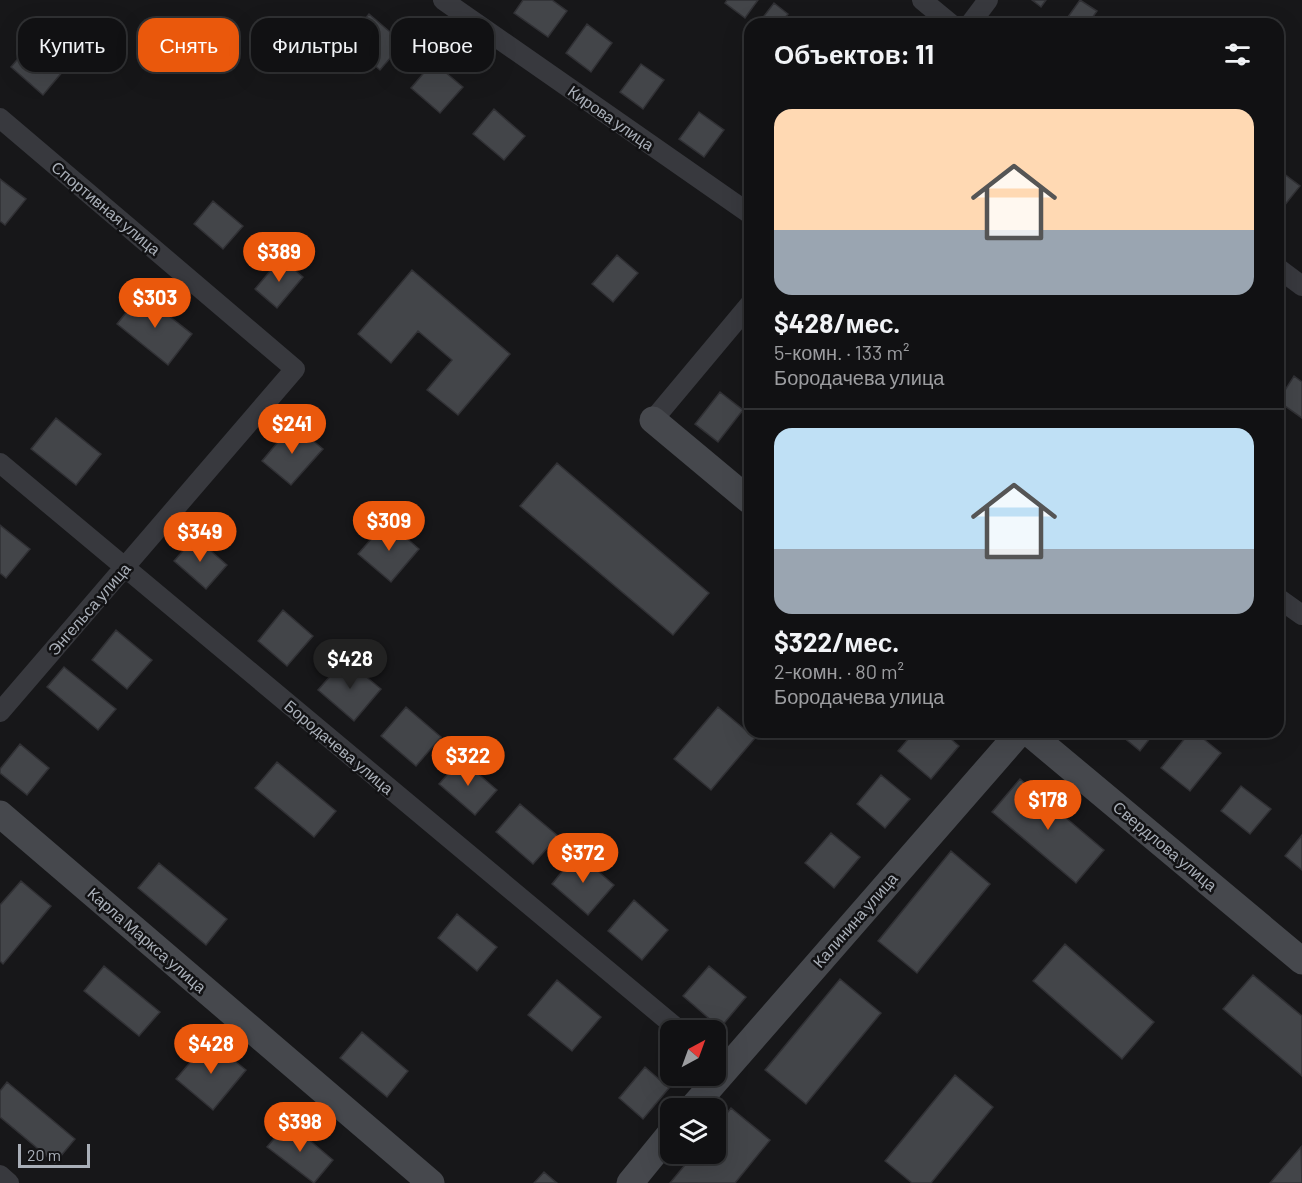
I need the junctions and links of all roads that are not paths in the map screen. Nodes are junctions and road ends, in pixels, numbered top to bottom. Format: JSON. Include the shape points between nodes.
{"nodes":[{"id":1,"x":443,"y":0,"type":"edge"},
{"id":2,"x":922,"y":0,"type":"edge"},
{"id":3,"x":988,"y":0,"type":"edge"},
{"id":4,"x":944,"y":18,"type":"edge"},
{"id":5,"x":974,"y":18,"type":"edge"},
{"id":6,"x":0,"y":118,"type":"edge"},
{"id":7,"x":744,"y":210,"type":"edge"},
{"id":8,"x":1284,"y":272,"type":"edge"},
{"id":9,"x":1302,"y":286,"type":"edge"},
{"id":10,"x":744,"y":311,"type":"edge"},
{"id":11,"x":294,"y":369,"type":"joint"},
{"id":12,"x":653,"y":420,"type":"joint"},
{"id":13,"x":0,"y":463,"type":"edge"},
{"id":14,"x":744,"y":496,"type":"edge"},
{"id":15,"x":124,"y":568,"type":"junction"},
{"id":16,"x":1284,"y":602,"type":"edge"},
{"id":17,"x":1302,"y":615,"type":"edge"},
{"id":18,"x":0,"y":712,"type":"edge"},
{"id":19,"x":1015,"y":738,"type":"edge"},
{"id":20,"x":1035,"y":738,"type":"edge"},
{"id":21,"x":0,"y":814,"type":"edge"},
{"id":22,"x":1302,"y":961,"type":"edge"},
{"id":23,"x":667,"y":1020,"type":"edge"},
{"id":24,"x":726,"y":1058,"type":"edge"},
{"id":25,"x":660,"y":1146,"type":"edge"},
{"id":26,"x":0,"y":1175,"type":"edge"},
{"id":27,"x":9,"y":1183,"type":"edge"},
{"id":28,"x":431,"y":1183,"type":"edge"},
{"id":29,"x":630,"y":1183,"type":"edge"}],
"edges":[{"from":1,"to":7,"type":"street","name":"Кирова улица"},
{"from":2,"to":4,"type":"street"},
{"from":3,"to":5,"type":"street"},
{"from":6,"to":11,"type":"street","name":"Спортивная улица"},
{"from":8,"to":9,"type":"street"},
{"from":10,"to":12,"type":"street"},
{"from":11,"to":15,"type":"street","name":"Энгельса улица"},
{"from":12,"to":14,"type":"street"},
{"from":13,"to":15,"type":"street","name":"Бородачева улица"},
{"from":15,"to":18,"type":"street","name":"Энгельса улица"},
{"from":15,"to":23,"type":"street","name":"Бородачева улица"},
{"from":16,"to":17,"type":"street"},
{"from":19,"to":24,"type":"street","name":"Калинина улица"},
{"from":20,"to":22,"type":"street","name":"Свердлова улица"},
{"from":21,"to":28,"type":"street","name":"Карла Маркса улица"},
{"from":25,"to":29,"type":"street"},
{"from":26,"to":27,"type":"street"}]}
